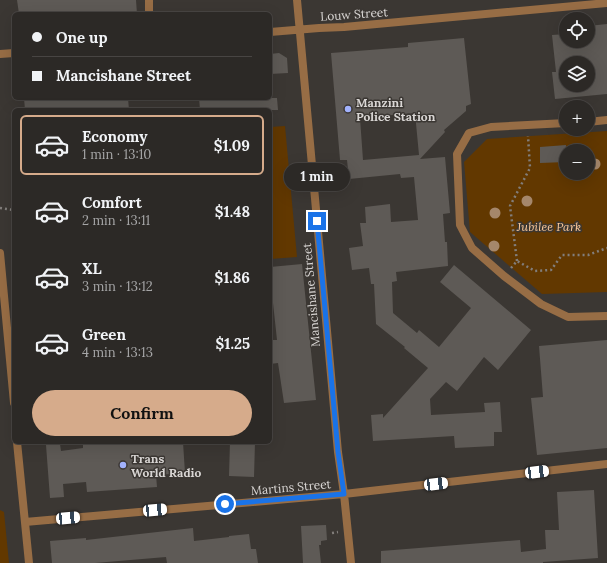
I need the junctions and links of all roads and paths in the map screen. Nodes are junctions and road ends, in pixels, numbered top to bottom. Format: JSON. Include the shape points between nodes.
{"nodes":[{"id":1,"x":149,"y":0,"type":"edge"},
{"id":2,"x":297,"y":0,"type":"edge"},
{"id":3,"x":607,"y":3,"type":"edge"},
{"id":4,"x":149,"y":12,"type":"edge"},
{"id":5,"x":300,"y":30,"type":"junction"},
{"id":6,"x":272,"y":32,"type":"edge"},
{"id":7,"x":12,"y":53,"type":"edge"},
{"id":8,"x":0,"y":54,"type":"edge"},
{"id":9,"x":607,"y":120,"type":"edge"},
{"id":10,"x":595,"y":121,"type":"edge"},
{"id":11,"x":559,"y":123,"type":"edge"},
{"id":12,"x":527,"y":125,"type":"junction"},
{"id":13,"x":0,"y":208,"type":"edge"},
{"id":14,"x":12,"y":210,"type":"edge"},
{"id":15,"x":607,"y":248,"type":"edge"},
{"id":16,"x":0,"y":253,"type":"edge"},
{"id":17,"x":517,"y":261,"type":"junction"},
{"id":18,"x":504,"y":276,"type":"junction"},
{"id":19,"x":607,"y":316,"type":"edge"},
{"id":20,"x":12,"y":382,"type":"edge"},
{"id":21,"x":18,"y":444,"type":"edge"},
{"id":22,"x":607,"y":464,"type":"edge"},
{"id":23,"x":344,"y":494,"type":"junction"},
{"id":24,"x":25,"y":522,"type":"junction"},
{"id":25,"x":29,"y":563,"type":"edge"},
{"id":26,"x":351,"y":563,"type":"edge"}],
"edges":[{"from":1,"to":4,"type":"street"},
{"from":2,"to":5,"type":"street","name":"Mancishane Street"},
{"from":3,"to":5,"type":"street","name":"Louw Street"},
{"from":5,"to":6,"type":"street","name":"Louw Street"},
{"from":5,"to":23,"type":"street","name":"Mancishane Street","via":[[338,452]]},
{"from":7,"to":8,"type":"street"},
{"from":9,"to":10,"type":"street"},
{"from":11,"to":12,"type":"street"},
{"from":12,"to":17,"type":"path","via":[[530,168],[510,206]]},
{"from":12,"to":18,"type":"street","via":[[491,127],[469,133],[457,154],[460,225],[472,248]]},
{"from":13,"to":14,"type":"path"},
{"from":15,"to":17,"type":"path","via":[[588,255],[562,255],[551,270],[535,271]]},
{"from":16,"to":20,"type":"street"},
{"from":17,"to":18,"type":"path"},
{"from":18,"to":19,"type":"street","via":[[541,304],[568,317]]},
{"from":21,"to":24,"type":"street"},
{"from":22,"to":23,"type":"street","name":"Martins Street"},
{"from":23,"to":24,"type":"street","name":"Martins Street"},
{"from":23,"to":26,"type":"street","name":"Mancishane Street"},
{"from":24,"to":25,"type":"street"}]}
